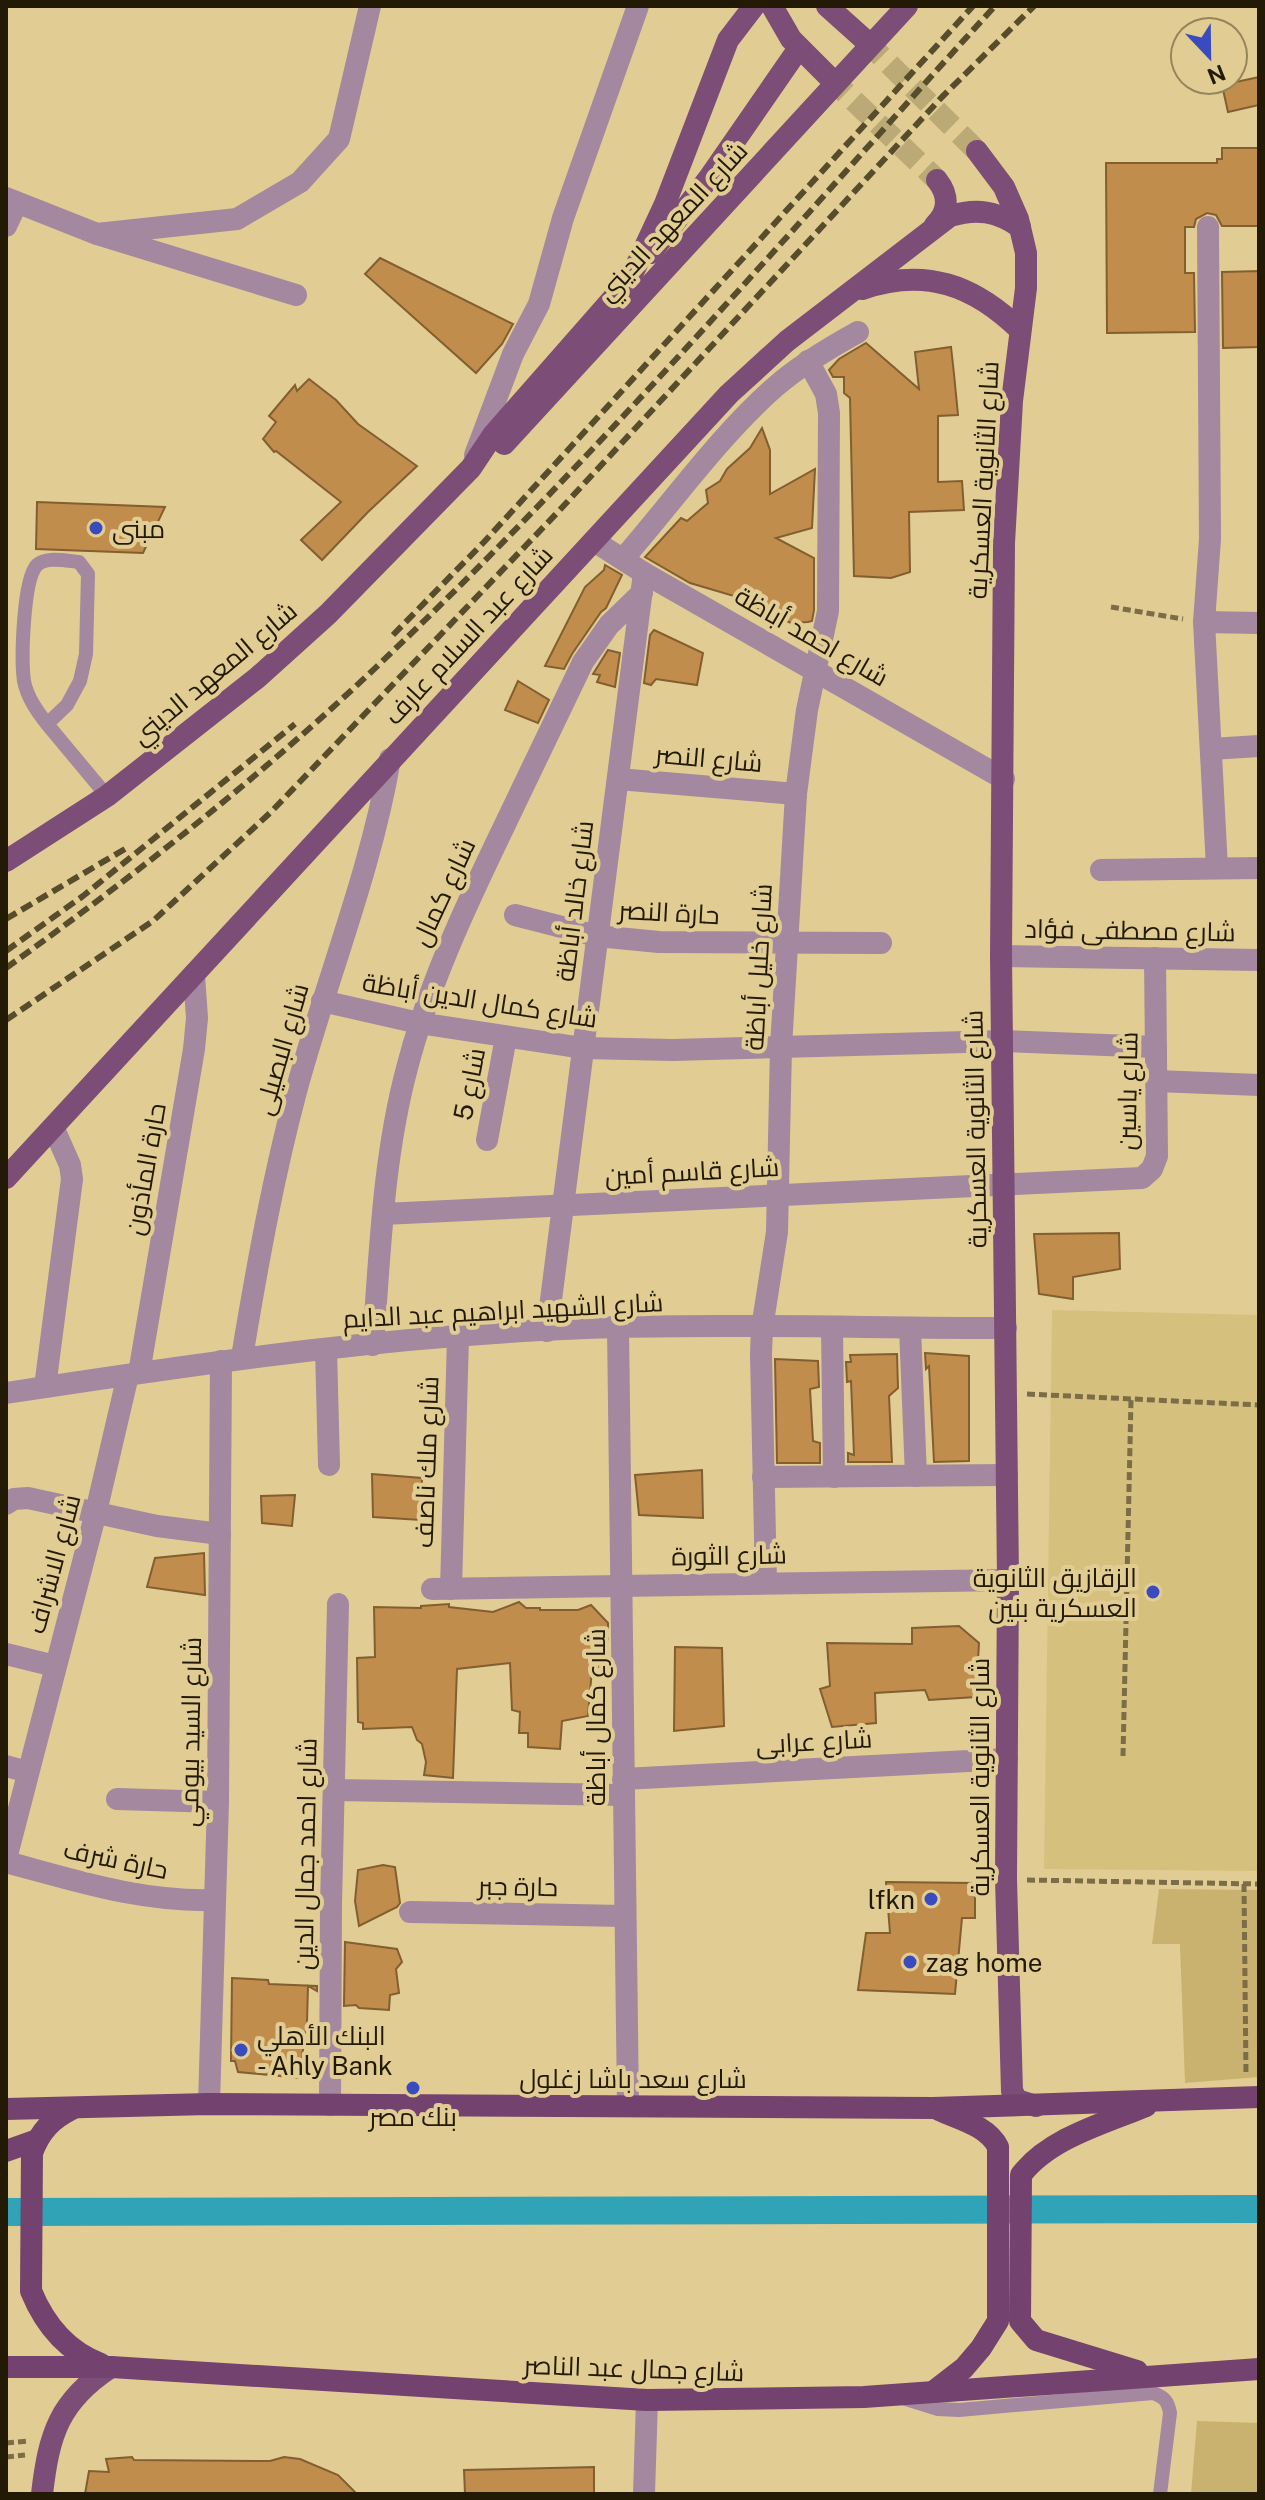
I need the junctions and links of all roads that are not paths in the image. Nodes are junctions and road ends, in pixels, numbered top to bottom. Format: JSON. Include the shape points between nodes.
{"nodes":[{"id":1,"x":370,"y":6,"type":"edge"},
{"id":2,"x":638,"y":6,"type":"edge"},
{"id":3,"x":754,"y":6,"type":"edge"},
{"id":4,"x":772,"y":6,"type":"edge"},
{"id":5,"x":907,"y":6,"type":"edge"},
{"id":6,"x":837,"y":9,"type":"edge"},
{"id":7,"x":866,"y":41,"type":"tunnel mouth"},
{"id":8,"x":799,"y":48,"type":"junction"},
{"id":9,"x":830,"y":78,"type":"tunnel mouth"},
{"id":10,"x":977,"y":151,"type":"tunnel mouth"},
{"id":11,"x":937,"y":180,"type":"tunnel mouth"},
{"id":12,"x":11,"y":200,"type":"edge"},
{"id":13,"x":6,"y":226,"type":"edge"},
{"id":14,"x":934,"y":226,"type":"junction"},
{"id":15,"x":1020,"y":227,"type":"junction"},
{"id":16,"x":1208,"y":227,"type":"dead end"},
{"id":17,"x":97,"y":234,"type":"junction"},
{"id":18,"x":630,"y":279,"type":"junction"},
{"id":19,"x":850,"y":293,"type":"junction"},
{"id":20,"x":296,"y":295,"type":"dead end"},
{"id":21,"x":1020,"y":330,"type":"junction"},
{"id":22,"x":858,"y":332,"type":"dead end"},
{"id":23,"x":808,"y":361,"type":"junction"},
{"id":24,"x":471,"y":468,"type":"junction"},
{"id":25,"x":594,"y":541,"type":"junction"},
{"id":26,"x":623,"y":559,"type":"junction"},
{"id":27,"x":643,"y":583,"type":"junction"},
{"id":28,"x":1204,"y":622,"type":"junction"},
{"id":29,"x":1259,"y":623,"type":"edge"},
{"id":30,"x":816,"y":671,"type":"junction"},
{"id":31,"x":47,"y":724,"type":"junction"},
{"id":32,"x":1259,"y":746,"type":"edge"},
{"id":33,"x":1211,"y":749,"type":"junction"},
{"id":34,"x":390,"y":759,"type":"junction"},
{"id":35,"x":618,"y":779,"type":"junction"},
{"id":36,"x":1004,"y":779,"type":"junction"},
{"id":37,"x":796,"y":794,"type":"junction"},
{"id":38,"x":107,"y":796,"type":"junction"},
{"id":39,"x":6,"y":861,"type":"edge"},
{"id":40,"x":1217,"y":868,"type":"junction"},
{"id":41,"x":1259,"y":868,"type":"edge"},
{"id":42,"x":1101,"y":870,"type":"dead end"},
{"id":43,"x":515,"y":915,"type":"dead end"},
{"id":44,"x":597,"y":936,"type":"junction"},
{"id":45,"x":881,"y":943,"type":"dead end"},
{"id":46,"x":787,"y":944,"type":"junction"},
{"id":47,"x":1001,"y":956,"type":"junction"},
{"id":48,"x":1155,"y":958,"type":"junction"},
{"id":49,"x":1259,"y":960,"type":"edge"},
{"id":50,"x":194,"y":975,"type":"junction"},
{"id":51,"x":322,"y":1001,"type":"junction"},
{"id":52,"x":419,"y":1023,"type":"junction"},
{"id":53,"x":506,"y":1037,"type":"junction"},
{"id":54,"x":1003,"y":1041,"type":"junction"},
{"id":55,"x":781,"y":1047,"type":"junction"},
{"id":56,"x":1156,"y":1047,"type":"junction"},
{"id":57,"x":583,"y":1048,"type":"junction"},
{"id":58,"x":1156,"y":1081,"type":"junction"},
{"id":59,"x":1259,"y":1085,"type":"edge"},
{"id":60,"x":54,"y":1129,"type":"junction"},
{"id":61,"x":487,"y":1140,"type":"dead end"},
{"id":62,"x":6,"y":1178,"type":"edge"},
{"id":63,"x":1004,"y":1185,"type":"junction"},
{"id":64,"x":778,"y":1195,"type":"junction"},
{"id":65,"x":563,"y":1205,"type":"junction"},
{"id":66,"x":383,"y":1214,"type":"junction"},
{"id":67,"x":618,"y":1327,"type":"junction"},
{"id":68,"x":762,"y":1328,"type":"junction"},
{"id":69,"x":832,"y":1328,"type":"junction"},
{"id":70,"x":910,"y":1328,"type":"junction"},
{"id":71,"x":1006,"y":1328,"type":"junction"},
{"id":72,"x":547,"y":1331,"type":"junction"},
{"id":73,"x":458,"y":1337,"type":"junction"},
{"id":74,"x":373,"y":1345,"type":"junction"},
{"id":75,"x":326,"y":1349,"type":"junction"},
{"id":76,"x":231,"y":1359,"type":"junction"},
{"id":77,"x":133,"y":1374,"type":"junction"},
{"id":78,"x":45,"y":1387,"type":"junction"},
{"id":79,"x":6,"y":1393,"type":"edge"},
{"id":80,"x":329,"y":1465,"type":"dead end"},
{"id":81,"x":1007,"y":1475,"type":"junction"},
{"id":82,"x":916,"y":1476,"type":"junction"},
{"id":83,"x":763,"y":1477,"type":"junction"},
{"id":84,"x":834,"y":1477,"type":"junction"},
{"id":85,"x":7,"y":1503,"type":"edge"},
{"id":86,"x":96,"y":1512,"type":"junction"},
{"id":87,"x":220,"y":1534,"type":"junction"},
{"id":88,"x":1008,"y":1580,"type":"junction"},
{"id":89,"x":766,"y":1583,"type":"junction"},
{"id":90,"x":622,"y":1585,"type":"junction"},
{"id":91,"x":442,"y":1589,"type":"joint"},
{"id":92,"x":338,"y":1604,"type":"dead end"},
{"id":93,"x":6,"y":1654,"type":"edge"},
{"id":94,"x":55,"y":1666,"type":"junction"},
{"id":95,"x":1007,"y":1759,"type":"junction"},
{"id":96,"x":6,"y":1766,"type":"edge"},
{"id":97,"x":28,"y":1772,"type":"junction"},
{"id":98,"x":623,"y":1787,"type":"junction"},
{"id":99,"x":335,"y":1790,"type":"junction"},
{"id":100,"x":117,"y":1799,"type":"dead end"},
{"id":101,"x":218,"y":1802,"type":"junction"},
{"id":102,"x":6,"y":1860,"type":"edge"},
{"id":103,"x":215,"y":1900,"type":"junction"},
{"id":104,"x":410,"y":1912,"type":"dead end"},
{"id":105,"x":624,"y":1916,"type":"junction"},
{"id":106,"x":1252,"y":2097,"type":"edge"},
{"id":107,"x":1160,"y":2101,"type":"junction"},
{"id":108,"x":209,"y":2104,"type":"junction"},
{"id":109,"x":330,"y":2105,"type":"junction"},
{"id":110,"x":628,"y":2105,"type":"junction"},
{"id":111,"x":1036,"y":2106,"type":"junction"},
{"id":112,"x":73,"y":2108,"type":"junction"},
{"id":113,"x":933,"y":2108,"type":"junction"},
{"id":114,"x":6,"y":2109,"type":"edge"},
{"id":115,"x":34,"y":2146,"type":"junction"},
{"id":116,"x":6,"y":2151,"type":"edge"},
{"id":117,"x":1009,"y":2321,"type":"junction"},
{"id":118,"x":6,"y":2367,"type":"edge"},
{"id":119,"x":111,"y":2367,"type":"junction"},
{"id":120,"x":1259,"y":2369,"type":"edge"},
{"id":121,"x":1149,"y":2375,"type":"junction"},
{"id":122,"x":933,"y":2392,"type":"junction"},
{"id":123,"x":898,"y":2396,"type":"junction"},
{"id":124,"x":647,"y":2400,"type":"junction"},
{"id":125,"x":42,"y":2494,"type":"edge"},
{"id":126,"x":644,"y":2494,"type":"edge"},
{"id":127,"x":1160,"y":2494,"type":"edge"}],
"edges":[{"from":1,"to":17,"type":"street","via":[[339,139],[300,182],[237,219]]},
{"from":2,"to":24,"type":"street","via":[[563,218],[539,304],[513,354]]},
{"from":3,"to":18,"type":"main road","name":"شارع المعهد الديني","via":[[724,50]]},
{"from":4,"to":8,"type":"main road"},
{"from":5,"to":24,"type":"main road","name":"شارع المعهد الديني","via":[[524,423]]},
{"from":6,"to":7,"type":"main road"},
{"from":8,"to":9,"type":"main road"},
{"from":8,"to":18,"type":"main road","via":[[690,204]]},
{"from":10,"to":15,"type":"main road","name":"شارع الثانوية العسكرية","via":[[1004,187]]},
{"from":11,"to":14,"type":"main road","via":[[946,204]]},
{"from":12,"to":13,"type":"street"},
{"from":12,"to":17,"type":"street"},
{"from":14,"to":15,"type":"main road","name":"شارع عبد السلام عارف","via":[[959,214],[986,211]]},
{"from":14,"to":19,"type":"main road","name":"شارع عبد السلام عارف"},
{"from":15,"to":21,"type":"main road","name":"شارع الثانوية العسكرية","via":[[1026,288]]},
{"from":16,"to":28,"type":"street","via":[[1210,539]]},
{"from":17,"to":20,"type":"street"},
{"from":18,"to":24,"type":"main road","name":"شارع المعهد الديني","via":[[493,435]]},
{"from":19,"to":21,"type":"main road","via":[[911,279],[942,282],[998,308]]},
{"from":19,"to":25,"type":"main road","name":"شارع عبد السلام عارف","via":[[729,394]]},
{"from":21,"to":36,"type":"main road","name":"شارع الثانوية العسكرية","via":[[1004,529]]},
{"from":22,"to":23,"type":"street"},
{"from":23,"to":26,"type":"street","via":[[746,415]]},
{"from":23,"to":30,"type":"street","name":"شارع خليل أباظة","via":[[826,394],[829,413],[828,611]]},
{"from":24,"to":38,"type":"main road","name":"شارع المعهد الديني","via":[[328,614],[257,678]]},
{"from":25,"to":26,"type":"street","name":"شارع احمد أباظة"},
{"from":25,"to":34,"type":"main road","name":"شارع عبد السلام عارف"},
{"from":26,"to":27,"type":"street","name":"شارع احمد أباظة"},
{"from":27,"to":30,"type":"street","name":"شارع احمد أباظة"},
{"from":27,"to":35,"type":"street","name":"شارع خالد أباظة"},
{"from":27,"to":52,"type":"street","name":"شارع كمال","via":[[583,662],[458,922]]},
{"from":28,"to":29,"type":"street"},
{"from":28,"to":33,"type":"street"},
{"from":30,"to":36,"type":"street","name":"شارع احمد أباظة"},
{"from":30,"to":37,"type":"street","name":"شارع خليل أباظة"},
{"from":31,"to":31,"type":"lane","via":[[67,705],[86,654],[88,574],[79,562],[46,560],[28,584],[24,681]]},
{"from":31,"to":38,"type":"lane"},
{"from":32,"to":33,"type":"street"},
{"from":33,"to":40,"type":"street"},
{"from":34,"to":50,"type":"main road","name":"شارع عبد السلام عارف"},
{"from":34,"to":51,"type":"street","name":"شارع البصيلى","via":[[379,819]]},
{"from":35,"to":37,"type":"street","name":"شارع النصر"},
{"from":35,"to":44,"type":"street","name":"شارع خالد أباظة"},
{"from":36,"to":47,"type":"main road","name":"شارع الثانوية العسكرية"},
{"from":37,"to":46,"type":"street","name":"شارع خليل أباظة"},
{"from":38,"to":39,"type":"main road","name":"شارع المعهد الديني"},
{"from":40,"to":41,"type":"street"},
{"from":40,"to":42,"type":"street"},
{"from":43,"to":44,"type":"street","name":"حارة النصر"},
{"from":44,"to":46,"type":"street","name":"حارة النصر"},
{"from":44,"to":57,"type":"street","name":"شارع خالد أباظة"},
{"from":45,"to":46,"type":"street","name":"حارة النصر"},
{"from":46,"to":55,"type":"street","name":"شارع خليل أباظة"},
{"from":47,"to":48,"type":"street","name":"شارع مصطفى فؤاد"},
{"from":47,"to":54,"type":"main road","name":"شارع الثانوية العسكرية"},
{"from":48,"to":49,"type":"street","name":"شارع مصطفى فؤاد"},
{"from":48,"to":56,"type":"street","name":"شارع ياسين"},
{"from":50,"to":60,"type":"main road","name":"شارع عبد السلام عارف"},
{"from":50,"to":77,"type":"street","name":"حارة المأذون","via":[[194,1049]]},
{"from":51,"to":52,"type":"street","name":"شارع كمال الدين أباظة"},
{"from":51,"to":76,"type":"street","name":"شارع البصيلى"},
{"from":52,"to":53,"type":"street","name":"شارع كمال الدين أباظة"},
{"from":52,"to":66,"type":"street","name":"شارع كمال","via":[[395,1119]]},
{"from":53,"to":57,"type":"street","name":"شارع كمال الدين أباظة"},
{"from":53,"to":61,"type":"street","name":"شارع 5"},
{"from":54,"to":55,"type":"street","name":"شارع كمال الدين أباظة"},
{"from":54,"to":56,"type":"street","name":"شارع كمال الدين أباظة"},
{"from":54,"to":63,"type":"main road","name":"شارع الثانوية العسكرية"},
{"from":55,"to":57,"type":"street","name":"شارع كمال الدين أباظة"},
{"from":55,"to":64,"type":"street","name":"شارع خليل أباظة"},
{"from":56,"to":58,"type":"street","name":"شارع ياسين"},
{"from":57,"to":65,"type":"street","name":"شارع خالد أباظة"},
{"from":58,"to":59,"type":"street"},
{"from":58,"to":63,"type":"street","name":"شارع ياسين","via":[[1157,1156],[1142,1178]]},
{"from":60,"to":62,"type":"main road","name":"شارع عبد السلام عارف"},
{"from":60,"to":78,"type":"street","via":[[72,1179]]},
{"from":63,"to":64,"type":"street","name":"شارع قاسم أمين"},
{"from":63,"to":71,"type":"main road","name":"شارع الثانوية العسكرية"},
{"from":64,"to":65,"type":"street","name":"شارع قاسم أمين"},
{"from":64,"to":68,"type":"street","name":"شارع خليل أباظة"},
{"from":65,"to":66,"type":"street","name":"شارع قاسم أمين"},
{"from":65,"to":72,"type":"street","name":"شارع خالد أباظة"},
{"from":66,"to":74,"type":"street","name":"شارع كمال"},
{"from":67,"to":68,"type":"street","name":"شارع الشهيد ابراهيم عبد الدايم"},
{"from":67,"to":72,"type":"street","name":"شارع الشهيد ابراهيم عبد الدايم"},
{"from":67,"to":90,"type":"street","name":"شارع كمال أباظة"},
{"from":68,"to":69,"type":"street","name":"شارع الشهيد ابراهيم عبد الدايم"},
{"from":68,"to":83,"type":"street","name":"شارع خليل أباظة"},
{"from":69,"to":70,"type":"street","name":"شارع الشهيد ابراهيم عبد الدايم"},
{"from":69,"to":84,"type":"street"},
{"from":70,"to":71,"type":"street","name":"شارع الشهيد ابراهيم عبد الدايم"},
{"from":70,"to":82,"type":"street"},
{"from":71,"to":81,"type":"main road","name":"شارع الثانوية العسكرية"},
{"from":72,"to":73,"type":"street","name":"شارع الشهيد ابراهيم عبد الدايم"},
{"from":73,"to":74,"type":"street","name":"شارع الشهيد ابراهيم عبد الدايم"},
{"from":73,"to":91,"type":"street","name":"شارع ملك ناصف"},
{"from":74,"to":75,"type":"street","name":"شارع الشهيد ابراهيم عبد الدايم"},
{"from":75,"to":76,"type":"street","name":"شارع الشهيد ابراهيم عبد الدايم"},
{"from":75,"to":80,"type":"street"},
{"from":76,"to":77,"type":"street","name":"شارع الشهيد ابراهيم عبد الدايم"},
{"from":76,"to":87,"type":"street","name":"شارع السيد بيومي"},
{"from":77,"to":78,"type":"street","name":"شارع الشهيد ابراهيم عبد الدايم"},
{"from":77,"to":86,"type":"street","name":"شارع الاشراف"},
{"from":78,"to":79,"type":"street","name":"شارع الشهيد ابراهيم عبد الدايم"},
{"from":81,"to":82,"type":"street"},
{"from":81,"to":88,"type":"main road","name":"شارع الثانوية العسكرية"},
{"from":82,"to":84,"type":"street"},
{"from":83,"to":84,"type":"street"},
{"from":83,"to":89,"type":"street","name":"شارع خليل أباظة"},
{"from":85,"to":86,"type":"street","via":[[28,1498]]},
{"from":86,"to":87,"type":"street"},
{"from":86,"to":94,"type":"street","name":"شارع الاشراف"},
{"from":87,"to":101,"type":"street","name":"شارع السيد بيومي"},
{"from":88,"to":89,"type":"street","name":"شارع الثورة"},
{"from":88,"to":95,"type":"main road","name":"شارع الثانوية العسكرية"},
{"from":89,"to":90,"type":"street","name":"شارع الثورة"},
{"from":90,"to":91,"type":"street","name":"شارع الثورة"},
{"from":90,"to":98,"type":"street","name":"شارع كمال أباظة"},
{"from":92,"to":99,"type":"street","name":"شارع احمد جمال الدين"},
{"from":93,"to":94,"type":"street"},
{"from":94,"to":97,"type":"street","name":"شارع الاشراف"},
{"from":95,"to":98,"type":"street","name":"شارع عرابى"},
{"from":95,"to":111,"type":"main road","name":"شارع الثانوية العسكرية","via":[[1012,2091],[1017,2100]]},
{"from":96,"to":97,"type":"street"},
{"from":97,"to":102,"type":"street","name":"شارع الاشراف"},
{"from":98,"to":99,"type":"street","name":"شارع عرابى"},
{"from":98,"to":105,"type":"street","name":"شارع كمال أباظة"},
{"from":99,"to":109,"type":"street","name":"شارع احمد جمال الدين"},
{"from":100,"to":101,"type":"street"},
{"from":101,"to":103,"type":"street","name":"شارع السيد بيومي"},
{"from":102,"to":103,"type":"street","name":"حارة شرف","via":[[120,1893]]},
{"from":103,"to":108,"type":"street","name":"شارع السيد بيومي"},
{"from":104,"to":105,"type":"street","name":"حارة جبر"},
{"from":105,"to":110,"type":"street","name":"شارع كمال أباظة"},
{"from":106,"to":107,"type":"highway","name":"شارع سعد باشا زغلول"},
{"from":107,"to":111,"type":"highway","name":"شارع سعد باشا زغلول"},
{"from":107,"to":117,"type":"highway","via":[[1042,2154],[1021,2175]]},
{"from":108,"to":109,"type":"highway","name":"شارع سعد باشا زغلول"},
{"from":108,"to":112,"type":"highway","name":"شارع سعد باشا زغلول"},
{"from":109,"to":110,"type":"highway","name":"شارع سعد باشا زغلول"},
{"from":110,"to":113,"type":"highway","name":"شارع سعد باشا زغلول"},
{"from":111,"to":113,"type":"highway","name":"شارع سعد باشا زغلول"},
{"from":112,"to":114,"type":"highway","name":"شارع سعد باشا زغلول"},
{"from":112,"to":115,"type":"highway","via":[[53,2121]]},
{"from":113,"to":117,"type":"highway","via":[[993,2137],[998,2147]]},
{"from":115,"to":116,"type":"highway"},
{"from":115,"to":119,"type":"highway","via":[[31,2291],[53,2331],[89,2359]]},
{"from":117,"to":121,"type":"highway","via":[[1048,2345]]},
{"from":117,"to":122,"type":"highway"},
{"from":118,"to":119,"type":"highway","name":"شارع جمال عبد الناصر"},
{"from":119,"to":124,"type":"highway","name":"شارع جمال عبد الناصر"},
{"from":119,"to":125,"type":"main road","via":[[74,2396],[61,2415],[50,2440]]},
{"from":120,"to":121,"type":"highway","name":"شارع جمال عبد الناصر"},
{"from":121,"to":122,"type":"highway","name":"شارع جمال عبد الناصر"},
{"from":122,"to":123,"type":"highway","name":"شارع جمال عبد الناصر"},
{"from":123,"to":124,"type":"highway","name":"شارع جمال عبد الناصر"},
{"from":123,"to":127,"type":"lane","via":[[959,2410],[1162,2396],[1170,2413]]},
{"from":124,"to":126,"type":"street"}]}
